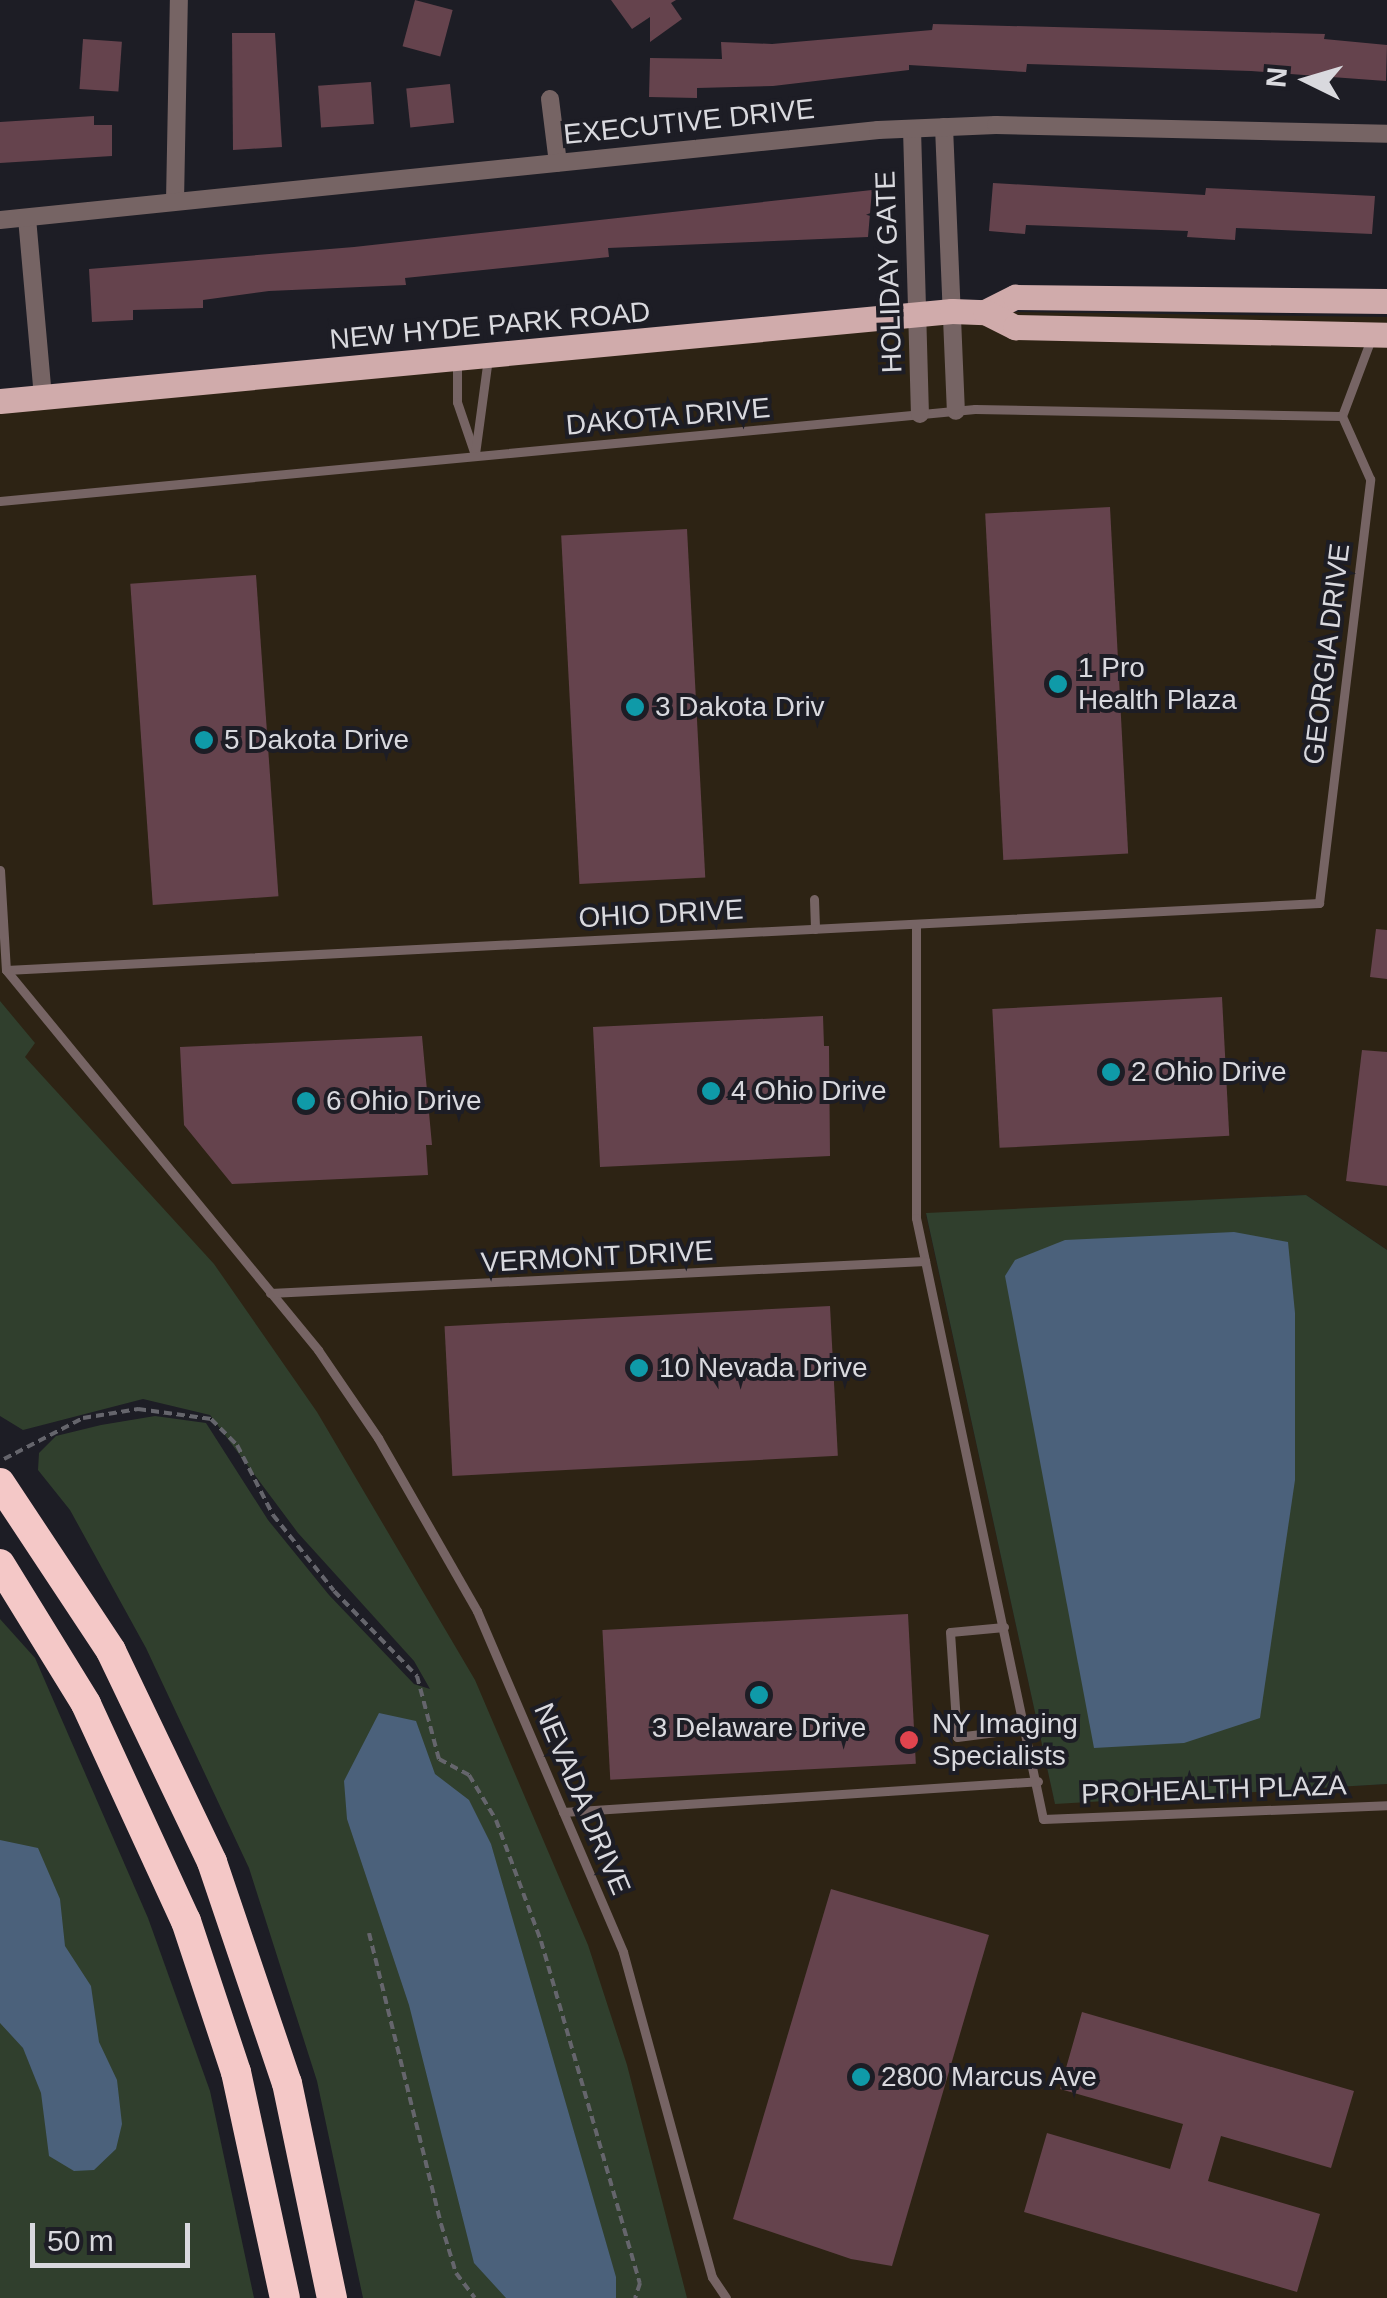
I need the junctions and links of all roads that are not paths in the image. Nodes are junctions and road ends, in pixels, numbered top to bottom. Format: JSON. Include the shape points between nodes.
{"nodes":[{"id":1,"x":178,"y":0,"type":"edge"},
{"id":2,"x":550,"y":99,"type":"dead end"},
{"id":3,"x":944,"y":128,"type":"junction"},
{"id":4,"x":912,"y":129,"type":"junction"},
{"id":5,"x":1387,"y":134,"type":"edge"},
{"id":6,"x":558,"y":163,"type":"junction"},
{"id":7,"x":175,"y":202,"type":"junction"},
{"id":8,"x":27,"y":218,"type":"junction"},
{"id":9,"x":0,"y":220,"type":"edge"},
{"id":10,"x":1387,"y":301,"type":"edge"},
{"id":11,"x":952,"y":312,"type":"junction"},
{"id":12,"x":985,"y":312,"type":"junction"},
{"id":13,"x":918,"y":314,"type":"junction"},
{"id":14,"x":1380,"y":335,"type":"edge"},
{"id":15,"x":488,"y":358,"type":"junction"},
{"id":16,"x":457,"y":360,"type":"junction"},
{"id":17,"x":42,"y":397,"type":"junction"},
{"id":18,"x":0,"y":400,"type":"edge"},
{"id":19,"x":956,"y":411,"type":"junction"},
{"id":20,"x":920,"y":414,"type":"junction"},
{"id":21,"x":1342,"y":416,"type":"junction"},
{"id":22,"x":475,"y":454,"type":"junction"},
{"id":23,"x":0,"y":501,"type":"edge"},
{"id":24,"x":0,"y":870,"type":"edge"},
{"id":25,"x":814,"y":899,"type":"dead end"},
{"id":26,"x":1319,"y":904,"type":"joint"},
{"id":27,"x":916,"y":924,"type":"junction"},
{"id":28,"x":815,"y":929,"type":"junction"},
{"id":29,"x":6,"y":970,"type":"junction"},
{"id":30,"x":925,"y":1261,"type":"junction"},
{"id":31,"x":270,"y":1293,"type":"junction"},
{"id":32,"x":0,"y":1483,"type":"edge"},
{"id":33,"x":0,"y":1564,"type":"edge"},
{"id":34,"x":1004,"y":1627,"type":"junction"},
{"id":35,"x":1026,"y":1728,"type":"junction"},
{"id":36,"x":1038,"y":1781,"type":"junction"},
{"id":37,"x":1387,"y":1805,"type":"edge"},
{"id":38,"x":563,"y":1812,"type":"junction"},
{"id":39,"x":285,"y":2298,"type":"edge"},
{"id":40,"x":332,"y":2298,"type":"edge"},
{"id":41,"x":726,"y":2298,"type":"edge"}],
"edges":[{"from":1,"to":7,"type":"street"},
{"from":2,"to":6,"type":"street"},
{"from":3,"to":4,"type":"street","name":"EXECUTIVE DRIVE"},
{"from":3,"to":5,"type":"street","name":"EXECUTIVE DRIVE"},
{"from":3,"to":11,"type":"street"},
{"from":4,"to":6,"type":"street","name":"EXECUTIVE DRIVE"},
{"from":4,"to":13,"type":"street","name":"HOLIDAY GATE"},
{"from":6,"to":7,"type":"street","name":"EXECUTIVE DRIVE"},
{"from":7,"to":8,"type":"street","name":"EXECUTIVE DRIVE"},
{"from":8,"to":9,"type":"street","name":"EXECUTIVE DRIVE"},
{"from":8,"to":17,"type":"street"},
{"from":10,"to":12,"type":"main road","name":"NEW HYDE PARK ROAD","via":[[1015,298]]},
{"from":11,"to":12,"type":"main road","name":"NEW HYDE PARK ROAD"},
{"from":11,"to":13,"type":"main road","name":"NEW HYDE PARK ROAD"},
{"from":11,"to":19,"type":"street"},
{"from":12,"to":14,"type":"main road","name":"NEW HYDE PARK ROAD","via":[[1016,327]]},
{"from":13,"to":15,"type":"main road","name":"NEW HYDE PARK ROAD"},
{"from":13,"to":20,"type":"street","name":"HOLIDAY GATE"},
{"from":14,"to":21,"type":"lane"},
{"from":15,"to":16,"type":"main road","name":"NEW HYDE PARK ROAD"},
{"from":15,"to":22,"type":"lane"},
{"from":16,"to":17,"type":"main road","name":"NEW HYDE PARK ROAD"},
{"from":16,"to":22,"type":"lane","via":[[457,402]]},
{"from":17,"to":18,"type":"main road","name":"NEW HYDE PARK ROAD"},
{"from":19,"to":20,"type":"lane","name":"DAKOTA DRIVE"},
{"from":19,"to":21,"type":"lane","name":"DAKOTA DRIVE"},
{"from":20,"to":22,"type":"lane","name":"DAKOTA DRIVE"},
{"from":21,"to":26,"type":"lane","name":"GEORGIA DRIVE","via":[[1370,479]]},
{"from":22,"to":23,"type":"lane","name":"DAKOTA DRIVE"},
{"from":24,"to":29,"type":"lane"},
{"from":25,"to":28,"type":"lane"},
{"from":26,"to":27,"type":"lane","name":"OHIO DRIVE"},
{"from":27,"to":28,"type":"lane","name":"OHIO DRIVE"},
{"from":27,"to":30,"type":"lane","via":[[916,1218]]},
{"from":28,"to":29,"type":"lane","name":"OHIO DRIVE"},
{"from":29,"to":31,"type":"lane","name":"NEVADA DRIVE"},
{"from":30,"to":31,"type":"lane","name":"VERMONT DRIVE"},
{"from":30,"to":34,"type":"lane"},
{"from":31,"to":38,"type":"lane","name":"NEVADA DRIVE","via":[[378,1438],[476,1611]]},
{"from":32,"to":40,"type":"highway","via":[[111,1651],[212,1862],[287,2083]]},
{"from":33,"to":39,"type":"highway","via":[[86,1704],[186,1921],[240,2090]]},
{"from":34,"to":35,"type":"lane"},
{"from":34,"to":35,"type":"lane","via":[[950,1632],[957,1737]]},
{"from":35,"to":36,"type":"lane"},
{"from":36,"to":37,"type":"lane","name":"PROHEALTH PLAZA","via":[[1043,1819]]},
{"from":36,"to":38,"type":"lane"},
{"from":38,"to":41,"type":"lane","name":"NEVADA DRIVE","via":[[623,1952],[712,2277]]}]}
